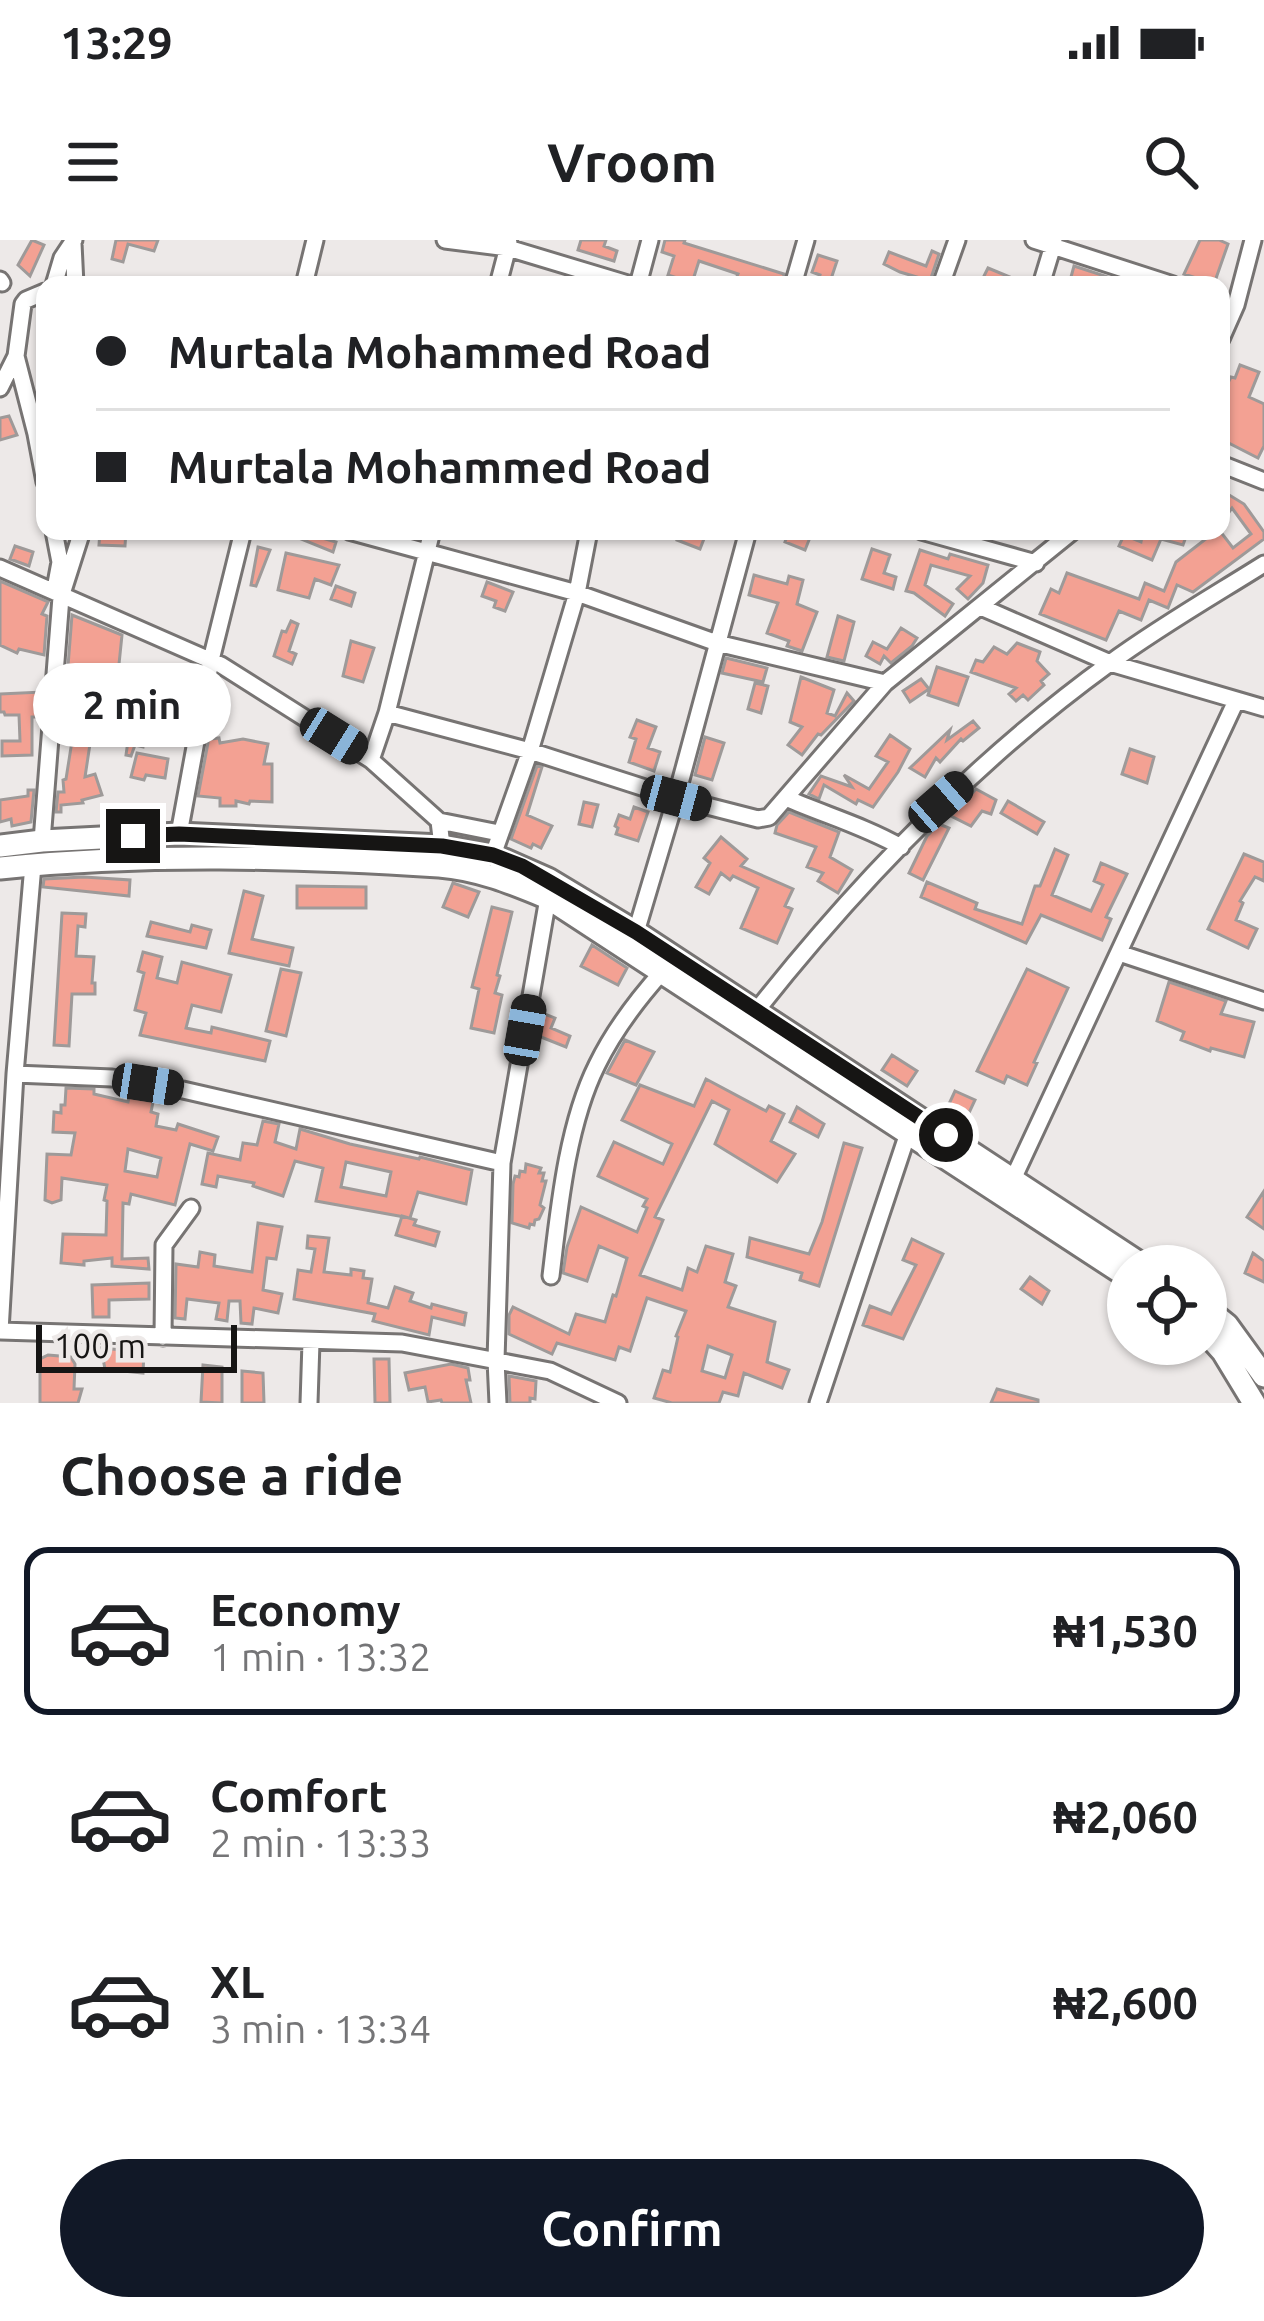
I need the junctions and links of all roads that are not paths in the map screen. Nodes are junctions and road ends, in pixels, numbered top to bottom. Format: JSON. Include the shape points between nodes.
{"nodes":[{"id":1,"x":315,"y":240,"type":"edge"},
{"id":2,"x":445,"y":240,"type":"edge"},
{"id":3,"x":650,"y":240,"type":"edge"},
{"id":4,"x":806,"y":240,"type":"edge"},
{"id":5,"x":957,"y":240,"type":"edge"},
{"id":6,"x":1034,"y":240,"type":"edge"},
{"id":7,"x":1253,"y":240,"type":"edge"},
{"id":8,"x":73,"y":242,"type":"edge"},
{"id":9,"x":1054,"y":243,"type":"edge"},
{"id":10,"x":509,"y":244,"type":"edge"},
{"id":11,"x":57,"y":276,"type":"edge"},
{"id":12,"x":75,"y":276,"type":"edge"},
{"id":13,"x":306,"y":276,"type":"edge"},
{"id":14,"x":500,"y":276,"type":"edge"},
{"id":15,"x":607,"y":276,"type":"edge"},
{"id":16,"x":637,"y":276,"type":"edge"},
{"id":17,"x":796,"y":276,"type":"edge"},
{"id":18,"x":944,"y":276,"type":"edge"},
{"id":19,"x":1044,"y":276,"type":"edge"},
{"id":20,"x":1148,"y":276,"type":"edge"},
{"id":21,"x":36,"y":296,"type":"edge"},
{"id":22,"x":1230,"y":300,"type":"edge"},
{"id":23,"x":16,"y":356,"type":"junction"},
{"id":24,"x":0,"y":388,"type":"edge"},
{"id":25,"x":36,"y":434,"type":"edge"},
{"id":26,"x":1230,"y":468,"type":"edge"},
{"id":27,"x":1264,"y":481,"type":"edge"},
{"id":28,"x":56,"y":540,"type":"edge"},
{"id":29,"x":79,"y":540,"type":"edge"},
{"id":30,"x":241,"y":540,"type":"edge"},
{"id":31,"x":382,"y":540,"type":"edge"},
{"id":32,"x":430,"y":540,"type":"edge"},
{"id":33,"x":587,"y":540,"type":"edge"},
{"id":34,"x":746,"y":540,"type":"edge"},
{"id":35,"x":953,"y":540,"type":"edge"},
{"id":36,"x":1063,"y":540,"type":"edge"},
{"id":37,"x":427,"y":552,"type":"junction"},
{"id":38,"x":1036,"y":563,"type":"junction"},
{"id":39,"x":1264,"y":563,"type":"edge"},
{"id":40,"x":0,"y":568,"type":"edge"},
{"id":41,"x":577,"y":593,"type":"junction"},
{"id":42,"x":58,"y":594,"type":"junction"},
{"id":43,"x":981,"y":607,"type":"junction"},
{"id":44,"x":718,"y":643,"type":"junction"},
{"id":45,"x":211,"y":660,"type":"junction"},
{"id":46,"x":1110,"y":663,"type":"junction"},
{"id":47,"x":885,"y":683,"type":"junction"},
{"id":48,"x":1236,"y":701,"type":"junction"},
{"id":49,"x":1264,"y":708,"type":"edge"},
{"id":50,"x":387,"y":712,"type":"junction"},
{"id":51,"x":530,"y":751,"type":"junction"},
{"id":52,"x":371,"y":760,"type":"junction"},
{"id":53,"x":676,"y":798,"type":"junction"},
{"id":54,"x":786,"y":798,"type":"junction"},
{"id":55,"x":439,"y":821,"type":"junction"},
{"id":56,"x":179,"y":834,"type":"junction"},
{"id":57,"x":42,"y":841,"type":"junction"},
{"id":58,"x":496,"y":844,"type":"junction"},
{"id":59,"x":0,"y":846,"type":"edge"},
{"id":60,"x":442,"y":846,"type":"junction"},
{"id":61,"x":901,"y":847,"type":"junction"},
{"id":62,"x":33,"y":865,"type":"junction"},
{"id":63,"x":0,"y":868,"type":"edge"},
{"id":64,"x":548,"y":898,"type":"junction"},
{"id":65,"x":583,"y":910,"type":"junction"},
{"id":66,"x":636,"y":932,"type":"junction"},
{"id":67,"x":1119,"y":953,"type":"junction"},
{"id":68,"x":662,"y":972,"type":"junction"},
{"id":69,"x":1264,"y":1001,"type":"edge"},
{"id":70,"x":758,"y":1010,"type":"junction"},
{"id":71,"x":15,"y":1074,"type":"junction"},
{"id":72,"x":908,"y":1133,"type":"junction"},
{"id":73,"x":502,"y":1163,"type":"junction"},
{"id":74,"x":1013,"y":1179,"type":"junction"},
{"id":75,"x":191,"y":1208,"type":"dead end"},
{"id":76,"x":1112,"y":1245,"type":"edge"},
{"id":77,"x":1107,"y":1263,"type":"edge"},
{"id":78,"x":551,"y":1276,"type":"dead end"},
{"id":79,"x":1227,"y":1325,"type":"edge"},
{"id":80,"x":0,"y":1330,"type":"edge"},
{"id":81,"x":163,"y":1336,"type":"junction"},
{"id":82,"x":310,"y":1342,"type":"junction"},
{"id":83,"x":1227,"y":1359,"type":"edge"},
{"id":84,"x":496,"y":1360,"type":"junction"},
{"id":85,"x":1264,"y":1376,"type":"edge"},
{"id":86,"x":309,"y":1403,"type":"edge"},
{"id":87,"x":498,"y":1403,"type":"edge"},
{"id":88,"x":618,"y":1403,"type":"edge"},
{"id":89,"x":818,"y":1403,"type":"edge"},
{"id":90,"x":1254,"y":1403,"type":"edge"}],
"edges":[{"from":1,"to":13,"type":"street"},
{"from":2,"to":10,"type":"street"},
{"from":3,"to":16,"type":"street"},
{"from":4,"to":17,"type":"street"},
{"from":5,"to":18,"type":"street"},
{"from":6,"to":9,"type":"street"},
{"from":7,"to":22,"type":"street"},
{"from":8,"to":11,"type":"street"},
{"from":8,"to":12,"type":"street"},
{"from":9,"to":19,"type":"street"},
{"from":9,"to":20,"type":"street"},
{"from":10,"to":14,"type":"street"},
{"from":10,"to":15,"type":"street"},
{"from":21,"to":23,"type":"street","via":[[23,304]]},
{"from":23,"to":24,"type":"street"},
{"from":23,"to":25,"type":"street"},
{"from":26,"to":27,"type":"street"},
{"from":28,"to":42,"type":"street"},
{"from":29,"to":42,"type":"street"},
{"from":30,"to":45,"type":"street"},
{"from":31,"to":37,"type":"street"},
{"from":32,"to":37,"type":"street"},
{"from":33,"to":41,"type":"street"},
{"from":34,"to":44,"type":"street"},
{"from":35,"to":38,"type":"street"},
{"from":36,"to":38,"type":"street"},
{"from":37,"to":41,"type":"street"},
{"from":37,"to":50,"type":"street"},
{"from":38,"to":43,"type":"street"},
{"from":39,"to":46,"type":"street"},
{"from":40,"to":42,"type":"street"},
{"from":41,"to":44,"type":"street"},
{"from":41,"to":51,"type":"street"},
{"from":42,"to":45,"type":"street"},
{"from":42,"to":57,"type":"street"},
{"from":43,"to":46,"type":"street"},
{"from":43,"to":47,"type":"street"},
{"from":44,"to":47,"type":"street"},
{"from":44,"to":53,"type":"street"},
{"from":45,"to":52,"type":"street"},
{"from":45,"to":56,"type":"street"},
{"from":46,"to":48,"type":"street"},
{"from":46,"to":61,"type":"street","via":[[941,802]]},
{"from":47,"to":54,"type":"street"},
{"from":48,"to":49,"type":"street"},
{"from":48,"to":67,"type":"street"},
{"from":50,"to":51,"type":"street"},
{"from":50,"to":52,"type":"street"},
{"from":51,"to":53,"type":"street"},
{"from":51,"to":58,"type":"street"},
{"from":52,"to":55,"type":"street"},
{"from":53,"to":54,"type":"street","via":[[758,819]]},
{"from":53,"to":66,"type":"street"},
{"from":54,"to":61,"type":"street"},
{"from":55,"to":58,"type":"street"},
{"from":55,"to":60,"type":"street"},
{"from":56,"to":57,"type":"main road"},
{"from":56,"to":60,"type":"main road"},
{"from":57,"to":59,"type":"main road"},
{"from":58,"to":60,"type":"main road"},
{"from":58,"to":65,"type":"main road"},
{"from":61,"to":70,"type":"street"},
{"from":62,"to":63,"type":"main road"},
{"from":62,"to":64,"type":"main road","via":[[381,862],[478,872]]},
{"from":62,"to":71,"type":"street"},
{"from":64,"to":65,"type":"main road"},
{"from":64,"to":73,"type":"street"},
{"from":65,"to":66,"type":"main road"},
{"from":65,"to":68,"type":"main road"},
{"from":66,"to":70,"type":"main road"},
{"from":67,"to":69,"type":"street"},
{"from":67,"to":74,"type":"street"},
{"from":68,"to":72,"type":"main road"},
{"from":68,"to":78,"type":"street","via":[[596,1066],[576,1123]]},
{"from":70,"to":74,"type":"main road"},
{"from":71,"to":73,"type":"street","via":[[184,1090]]},
{"from":71,"to":80,"type":"street"},
{"from":72,"to":77,"type":"main road"},
{"from":72,"to":89,"type":"street"},
{"from":73,"to":84,"type":"street"},
{"from":74,"to":76,"type":"main road"},
{"from":75,"to":81,"type":"street","via":[[164,1245]]},
{"from":79,"to":85,"type":"main road"},
{"from":80,"to":81,"type":"street"},
{"from":81,"to":82,"type":"street"},
{"from":82,"to":84,"type":"street","via":[[402,1343]]},
{"from":82,"to":86,"type":"street"},
{"from":83,"to":90,"type":"main road"},
{"from":84,"to":87,"type":"street"},
{"from":84,"to":88,"type":"street","via":[[550,1371]]}]}
